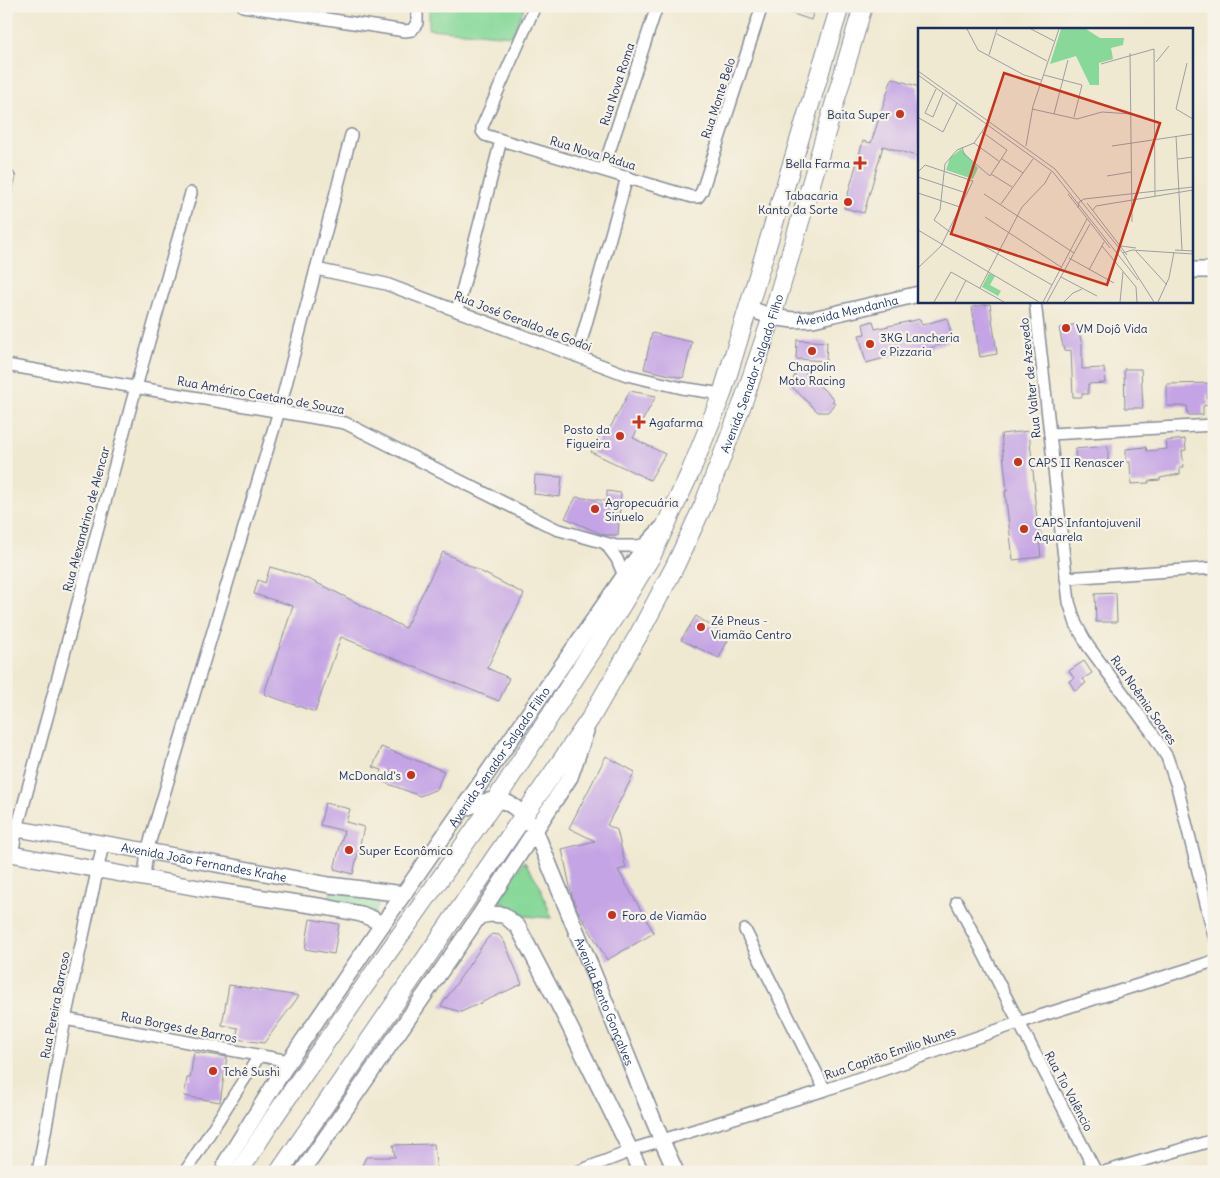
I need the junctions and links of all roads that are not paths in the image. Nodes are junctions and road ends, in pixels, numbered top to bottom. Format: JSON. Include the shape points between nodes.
{"nodes":[{"id":1,"x":243,"y":6,"type":"edge"},
{"id":2,"x":417,"y":6,"type":"edge"},
{"id":3,"x":536,"y":6,"type":"edge"},
{"id":4,"x":657,"y":6,"type":"edge"},
{"id":5,"x":762,"y":6,"type":"edge"},
{"id":6,"x":840,"y":6,"type":"edge"},
{"id":7,"x":863,"y":6,"type":"edge"},
{"id":8,"x":315,"y":11,"type":"edge"},
{"id":9,"x":351,"y":135,"type":"dead end"},
{"id":10,"x":501,"y":140,"type":"junction"},
{"id":11,"x":603,"y":170,"type":"junction"},
{"id":12,"x":8,"y":177,"type":"dead end"},
{"id":13,"x":627,"y":177,"type":"junction"},
{"id":14,"x":6,"y":191,"type":"edge"},
{"id":15,"x":191,"y":194,"type":"dead end"},
{"id":16,"x":698,"y":197,"type":"joint"},
{"id":17,"x":316,"y":269,"type":"junction"},
{"id":18,"x":1192,"y":270,"type":"edge"},
{"id":19,"x":1214,"y":270,"type":"edge"},
{"id":20,"x":918,"y":294,"type":"edge"},
{"id":21,"x":1036,"y":302,"type":"edge"},
{"id":22,"x":748,"y":308,"type":"junction"},
{"id":23,"x":457,"y":311,"type":"junction"},
{"id":24,"x":772,"y":317,"type":"junction"},
{"id":25,"x":577,"y":356,"type":"junction"},
{"id":26,"x":6,"y":366,"type":"edge"},
{"id":27,"x":136,"y":387,"type":"junction"},
{"id":28,"x":722,"y":394,"type":"junction"},
{"id":29,"x":279,"y":412,"type":"junction"},
{"id":30,"x":1214,"y":425,"type":"edge"},
{"id":31,"x":1050,"y":434,"type":"junction"},
{"id":32,"x":667,"y":523,"type":"junction"},
{"id":33,"x":606,"y":544,"type":"junction"},
{"id":34,"x":647,"y":544,"type":"junction"},
{"id":35,"x":1214,"y":568,"type":"edge"},
{"id":36,"x":624,"y":576,"type":"junction"},
{"id":37,"x":1066,"y":578,"type":"junction"},
{"id":38,"x":1069,"y":602,"type":"joint"},
{"id":39,"x":590,"y":719,"type":"junction"},
{"id":40,"x":494,"y":801,"type":"junction"},
{"id":41,"x":463,"y":810,"type":"junction"},
{"id":42,"x":548,"y":810,"type":"junction"},
{"id":43,"x":524,"y":815,"type":"junction"},
{"id":44,"x":11,"y":828,"type":"edge"},
{"id":45,"x":535,"y":830,"type":"junction"},
{"id":46,"x":103,"y":844,"type":"junction"},
{"id":47,"x":147,"y":851,"type":"junction"},
{"id":48,"x":9,"y":853,"type":"edge"},
{"id":49,"x":544,"y":856,"type":"junction"},
{"id":50,"x":98,"y":870,"type":"junction"},
{"id":51,"x":144,"y":878,"type":"junction"},
{"id":52,"x":329,"y":885,"type":"junction"},
{"id":53,"x":404,"y":894,"type":"junction"},
{"id":54,"x":957,"y":902,"type":"dead end"},
{"id":55,"x":325,"y":907,"type":"junction"},
{"id":56,"x":479,"y":916,"type":"junction"},
{"id":57,"x":382,"y":925,"type":"junction"},
{"id":58,"x":745,"y":930,"type":"dead end"},
{"id":59,"x":1214,"y":936,"type":"edge"},
{"id":60,"x":1214,"y":961,"type":"edge"},
{"id":61,"x":64,"y":1019,"type":"junction"},
{"id":62,"x":1018,"y":1023,"type":"junction"},
{"id":63,"x":259,"y":1056,"type":"junction"},
{"id":64,"x":289,"y":1061,"type":"junction"},
{"id":65,"x":825,"y":1090,"type":"junction"},
{"id":66,"x":1214,"y":1140,"type":"edge"},
{"id":67,"x":662,"y":1141,"type":"junction"},
{"id":68,"x":630,"y":1150,"type":"junction"},
{"id":69,"x":38,"y":1172,"type":"edge"},
{"id":70,"x":185,"y":1172,"type":"edge"},
{"id":71,"x":224,"y":1172,"type":"edge"},
{"id":72,"x":239,"y":1172,"type":"edge"},
{"id":73,"x":278,"y":1172,"type":"edge"},
{"id":74,"x":302,"y":1172,"type":"edge"},
{"id":75,"x":577,"y":1172,"type":"edge"},
{"id":76,"x":641,"y":1172,"type":"edge"},
{"id":77,"x":676,"y":1172,"type":"edge"},
{"id":78,"x":1096,"y":1172,"type":"edge"},
{"id":79,"x":1104,"y":1172,"type":"edge"}],
"edges":[{"from":1,"to":8,"type":"street"},
{"from":2,"to":8,"type":"street","via":[[417,23],[412,30],[405,31]]},
{"from":3,"to":10,"type":"street","name":"Rua Nova Pádua","via":[[482,127],[485,135]]},
{"from":4,"to":11,"type":"street","name":"Rua Nova Roma"},
{"from":5,"to":16,"type":"street","name":"Rua Monte Belo"},
{"from":6,"to":22,"type":"main road","name":"Avenida Senador Salgado Filho"},
{"from":7,"to":24,"type":"main road","name":"Avenida Senador Salgado Filho"},
{"from":9,"to":17,"type":"street"},
{"from":10,"to":11,"type":"street","name":"Rua Nova Pádua"},
{"from":10,"to":23,"type":"street"},
{"from":11,"to":13,"type":"street","name":"Rua Nova Pádua"},
{"from":12,"to":14,"type":"street"},
{"from":13,"to":16,"type":"street","name":"Rua Nova Pádua"},
{"from":13,"to":25,"type":"street"},
{"from":15,"to":27,"type":"street","name":"Rua Alexandrino de Alencar"},
{"from":17,"to":23,"type":"street","name":"Rua José Geraldo de Godoi","via":[[386,284]]},
{"from":17,"to":29,"type":"street"},
{"from":18,"to":19,"type":"main road"},
{"from":20,"to":24,"type":"main road","name":"Avenida Mendanha","via":[[813,319]]},
{"from":21,"to":31,"type":"street","name":"Rua Valter de Azevedo"},
{"from":22,"to":24,"type":"main road","name":"Avenida Mendanha"},
{"from":22,"to":28,"type":"main road","name":"Avenida Senador Salgado Filho"},
{"from":23,"to":25,"type":"street","name":"Rua José Geraldo de Godoi"},
{"from":24,"to":39,"type":"main road","name":"Avenida Senador Salgado Filho","via":[[703,506],[639,634]]},
{"from":25,"to":28,"type":"street","name":"Rua José Geraldo de Godoi","via":[[627,375]]},
{"from":26,"to":27,"type":"street","name":"Rua Américo Caetano de Souza"},
{"from":27,"to":29,"type":"street","name":"Rua Américo Caetano de Souza"},
{"from":27,"to":44,"type":"street","name":"Rua Alexandrino de Alencar"},
{"from":28,"to":32,"type":"main road","name":"Avenida Senador Salgado Filho"},
{"from":29,"to":33,"type":"street","name":"Rua Américo Caetano de Souza","via":[[345,423],[556,529]]},
{"from":29,"to":47,"type":"street"},
{"from":30,"to":31,"type":"street"},
{"from":31,"to":37,"type":"street","name":"Rua Valter de Azevedo"},
{"from":32,"to":34,"type":"main road","name":"Avenida Senador Salgado Filho"},
{"from":32,"to":40,"type":"main road","name":"Avenida Senador Salgado Filho","via":[[618,611]]},
{"from":33,"to":34,"type":"street","name":"Rua Américo Caetano de Souza"},
{"from":33,"to":36,"type":"street"},
{"from":34,"to":36,"type":"main road","name":"Avenida Senador Salgado Filho"},
{"from":35,"to":37,"type":"street"},
{"from":36,"to":41,"type":"main road","name":"Avenida Senador Salgado Filho"},
{"from":37,"to":38,"type":"street","name":"Rua Valter de Azevedo"},
{"from":38,"to":59,"type":"street","name":"Rua Noêmia Soares","via":[[1088,646],[1167,757]]},
{"from":39,"to":42,"type":"main road","name":"Avenida Senador Salgado Filho","via":[[570,777]]},
{"from":39,"to":43,"type":"main road","name":"Avenida Senador Salgado Filho"},
{"from":40,"to":41,"type":"main road"},
{"from":40,"to":43,"type":"main road","via":[[511,804]]},
{"from":40,"to":72,"type":"main road","name":"Avenida Senador Salgado Filho"},
{"from":41,"to":53,"type":"main road","name":"Avenida Senador Salgado Filho"},
{"from":42,"to":45,"type":"main road","name":"Avenida Senador Salgado Filho"},
{"from":42,"to":49,"type":"main road"},
{"from":43,"to":45,"type":"main road","name":"Avenida Bento Gonçalves"},
{"from":43,"to":73,"type":"main road","name":"Avenida Senador Salgado Filho"},
{"from":44,"to":46,"type":"main road","name":"Avenida João Fernandes Krahe"},
{"from":44,"to":48,"type":"street","name":"Rua Alexandrino de Alencar"},
{"from":45,"to":49,"type":"main road","name":"Avenida Bento Gonçalves"},
{"from":45,"to":56,"type":"main road","name":"Avenida Senador Salgado Filho"},
{"from":46,"to":47,"type":"main road","name":"Avenida João Fernandes Krahe"},
{"from":46,"to":50,"type":"street","name":"Rua Pereira Barroso"},
{"from":47,"to":51,"type":"street"},
{"from":47,"to":52,"type":"main road","name":"Avenida João Fernandes Krahe"},
{"from":48,"to":50,"type":"main road","name":"Avenida João Fernandes Krahe"},
{"from":49,"to":67,"type":"main road","name":"Avenida Bento Gonçalves"},
{"from":50,"to":51,"type":"main road","name":"Avenida João Fernandes Krahe"},
{"from":50,"to":61,"type":"street","name":"Rua Pereira Barroso"},
{"from":51,"to":55,"type":"main road","name":"Avenida João Fernandes Krahe"},
{"from":52,"to":53,"type":"main road","name":"Avenida João Fernandes Krahe"},
{"from":52,"to":55,"type":"main road"},
{"from":53,"to":57,"type":"main road","name":"Avenida Senador Salgado Filho"},
{"from":54,"to":62,"type":"street","name":"Rua Tio Valêncio"},
{"from":55,"to":57,"type":"main road","name":"Avenida João Fernandes Krahe","via":[[361,914]]},
{"from":56,"to":68,"type":"main road","via":[[504,915],[518,927]]},
{"from":56,"to":74,"type":"main road","name":"Avenida Senador Salgado Filho"},
{"from":57,"to":64,"type":"main road","name":"Avenida Senador Salgado Filho"},
{"from":58,"to":65,"type":"street"},
{"from":60,"to":62,"type":"street","name":"Rua Capitão Emilio Nunes"},
{"from":61,"to":63,"type":"street","name":"Rua Borges de Barros"},
{"from":61,"to":69,"type":"street","name":"Rua Pereira Barroso"},
{"from":62,"to":65,"type":"street","name":"Rua Capitão Emilio Nunes"},
{"from":62,"to":78,"type":"street","name":"Rua Tio Valêncio"},
{"from":63,"to":64,"type":"street","name":"Rua Borges de Barros"},
{"from":63,"to":70,"type":"street"},
{"from":64,"to":71,"type":"main road","name":"Avenida Senador Salgado Filho","via":[[226,1162]]},
{"from":65,"to":67,"type":"street","name":"Rua Capitão Emilio Nunes"},
{"from":66,"to":79,"type":"street"},
{"from":67,"to":68,"type":"street","name":"Rua Capitão Emilio Nunes"},
{"from":67,"to":77,"type":"main road","name":"Avenida Bento Gonçalves"},
{"from":68,"to":75,"type":"street","name":"Rua Capitão Emilio Nunes"},
{"from":68,"to":76,"type":"main road"}]}
